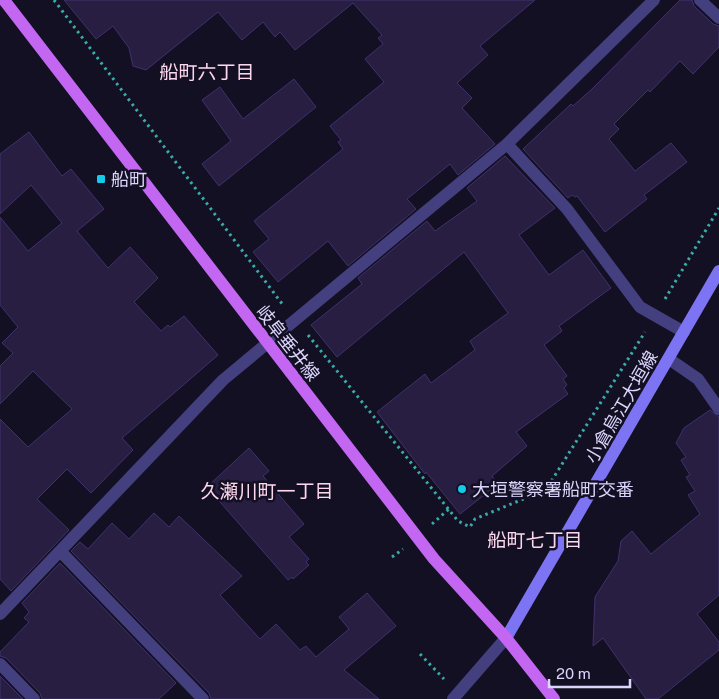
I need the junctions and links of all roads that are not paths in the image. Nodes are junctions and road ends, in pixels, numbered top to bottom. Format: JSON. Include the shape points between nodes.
{"nodes":[{"id":1,"x":4,"y":0,"type":"edge"},
{"id":2,"x":654,"y":0,"type":"edge"},
{"id":3,"x":700,"y":0,"type":"edge"},
{"id":4,"x":719,"y":18,"type":"edge"},
{"id":5,"x":506,"y":144,"type":"junction"},
{"id":6,"x":719,"y":271,"type":"edge"},
{"id":7,"x":684,"y":332,"type":"junction"},
{"id":8,"x":266,"y":344,"type":"junction"},
{"id":9,"x":670,"y":359,"type":"junction"},
{"id":10,"x":719,"y":409,"type":"edge"},
{"id":11,"x":61,"y":552,"type":"junction"},
{"id":12,"x":0,"y":614,"type":"edge"},
{"id":13,"x":506,"y":638,"type":"junction"},
{"id":14,"x":0,"y":664,"type":"edge"},
{"id":15,"x":456,"y":696,"type":"edge"},
{"id":16,"x":34,"y":699,"type":"edge"},
{"id":17,"x":203,"y":699,"type":"edge"},
{"id":18,"x":554,"y":699,"type":"edge"}],
"edges":[{"from":1,"to":8,"type":"main road","name":"岐阜垂井線"},
{"from":2,"to":5,"type":"street"},
{"from":3,"to":4,"type":"street"},
{"from":5,"to":7,"type":"street","via":[[567,208],[640,307]]},
{"from":5,"to":8,"type":"street"},
{"from":6,"to":7,"type":"main road","name":"小倉烏江大垣線"},
{"from":7,"to":9,"type":"main road","name":"小倉烏江大垣線"},
{"from":8,"to":11,"type":"street","via":[[223,380]]},
{"from":8,"to":13,"type":"main road","name":"岐阜垂井線","via":[[434,559]]},
{"from":9,"to":10,"type":"street","via":[[698,379]]},
{"from":9,"to":13,"type":"main road","name":"小倉烏江大垣線"},
{"from":11,"to":12,"type":"street"},
{"from":11,"to":17,"type":"street"},
{"from":13,"to":15,"type":"street"},
{"from":13,"to":18,"type":"main road","name":"岐阜垂井線"},
{"from":14,"to":16,"type":"street"}]}
